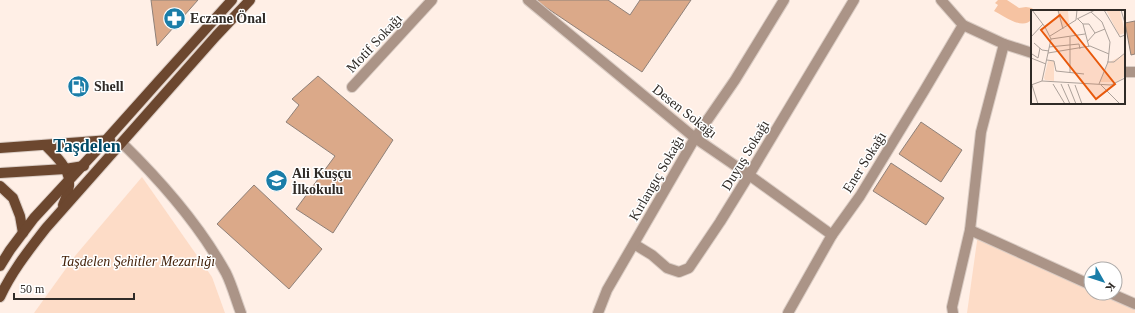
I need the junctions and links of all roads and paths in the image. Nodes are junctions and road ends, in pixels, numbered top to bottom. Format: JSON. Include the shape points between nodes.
{"nodes":[{"id":1,"x":232,"y":0,"type":"edge"},
{"id":2,"x":250,"y":0,"type":"edge"},
{"id":3,"x":432,"y":0,"type":"edge"},
{"id":4,"x":528,"y":0,"type":"edge"},
{"id":5,"x":784,"y":0,"type":"edge"},
{"id":6,"x":854,"y":0,"type":"edge"},
{"id":7,"x":941,"y":0,"type":"edge"},
{"id":8,"x":963,"y":25,"type":"junction"},
{"id":9,"x":1004,"y":44,"type":"junction"},
{"id":10,"x":1031,"y":53,"type":"edge"},
{"id":11,"x":352,"y":87,"type":"dead end"},
{"id":12,"x":695,"y":138,"type":"junction"},
{"id":13,"x":107,"y":139,"type":"junction"},
{"id":14,"x":122,"y":143,"type":"junction"},
{"id":15,"x":45,"y":145,"type":"junction"},
{"id":16,"x":0,"y":148,"type":"edge"},
{"id":17,"x":104,"y":163,"type":"junction"},
{"id":18,"x":82,"y":166,"type":"junction"},
{"id":19,"x":65,"y":169,"type":"junction"},
{"id":20,"x":0,"y":173,"type":"edge"},
{"id":21,"x":749,"y":175,"type":"junction"},
{"id":22,"x":69,"y":180,"type":"junction"},
{"id":23,"x":0,"y":186,"type":"edge"},
{"id":24,"x":62,"y":209,"type":"junction"},
{"id":25,"x":970,"y":230,"type":"junction"},
{"id":26,"x":23,"y":233,"type":"junction"},
{"id":27,"x":832,"y":235,"type":"junction"},
{"id":28,"x":634,"y":244,"type":"junction"},
{"id":29,"x":0,"y":266,"type":"edge"},
{"id":30,"x":1083,"y":281,"type":"edge"},
{"id":31,"x":0,"y":297,"type":"edge"},
{"id":32,"x":1123,"y":299,"type":"edge"},
{"id":33,"x":1135,"y":304,"type":"edge"},
{"id":34,"x":241,"y":313,"type":"edge"},
{"id":35,"x":598,"y":313,"type":"edge"},
{"id":36,"x":788,"y":313,"type":"edge"},
{"id":37,"x":953,"y":313,"type":"edge"}],
"edges":[{"from":1,"to":13,"type":"main road"},
{"from":2,"to":14,"type":"main road"},
{"from":3,"to":11,"type":"street","name":"Motif Sokağı"},
{"from":4,"to":12,"type":"street","name":"Desen Sokağı"},
{"from":5,"to":12,"type":"street","name":"Kırlangıç Sokağı","via":[[735,80]]},
{"from":6,"to":21,"type":"street","name":"Duyuş Sokağı"},
{"from":7,"to":8,"type":"street"},
{"from":8,"to":9,"type":"street"},
{"from":8,"to":27,"type":"street","name":"Ener Sokağı","via":[[860,196]]},
{"from":9,"to":10,"type":"street"},
{"from":9,"to":25,"type":"street","via":[[981,132]]},
{"from":12,"to":21,"type":"street","name":"Desen Sokağı"},
{"from":12,"to":28,"type":"street","name":"Kırlangıç Sokağı"},
{"from":13,"to":14,"type":"main road"},
{"from":13,"to":15,"type":"main road"},
{"from":13,"to":18,"type":"main road"},
{"from":14,"to":17,"type":"main road"},
{"from":14,"to":34,"type":"street","via":[[170,194],[206,240],[227,275]]},
{"from":15,"to":16,"type":"main road"},
{"from":15,"to":19,"type":"main road","via":[[56,155]]},
{"from":17,"to":18,"type":"main road"},
{"from":17,"to":24,"type":"main road"},
{"from":18,"to":19,"type":"main road"},
{"from":18,"to":22,"type":"main road"},
{"from":19,"to":20,"type":"main road"},
{"from":19,"to":22,"type":"main road"},
{"from":21,"to":27,"type":"street","name":"Desen Sokağı"},
{"from":21,"to":28,"type":"street","name":"Duyuş Sokağı","via":[[689,268],[679,272],[667,268]]},
{"from":22,"to":24,"type":"main road","via":[[68,194]]},
{"from":22,"to":26,"type":"main road"},
{"from":23,"to":26,"type":"main road","via":[[13,198]]},
{"from":24,"to":31,"type":"main road","via":[[22,259]]},
{"from":25,"to":30,"type":"street"},
{"from":25,"to":37,"type":"street","via":[[952,307]]},
{"from":26,"to":29,"type":"main road"},
{"from":27,"to":36,"type":"street","name":"Ener Sokağı"},
{"from":28,"to":35,"type":"street","name":"Kırlangıç Sokağı","via":[[607,290]]},
{"from":32,"to":33,"type":"street"}]}
